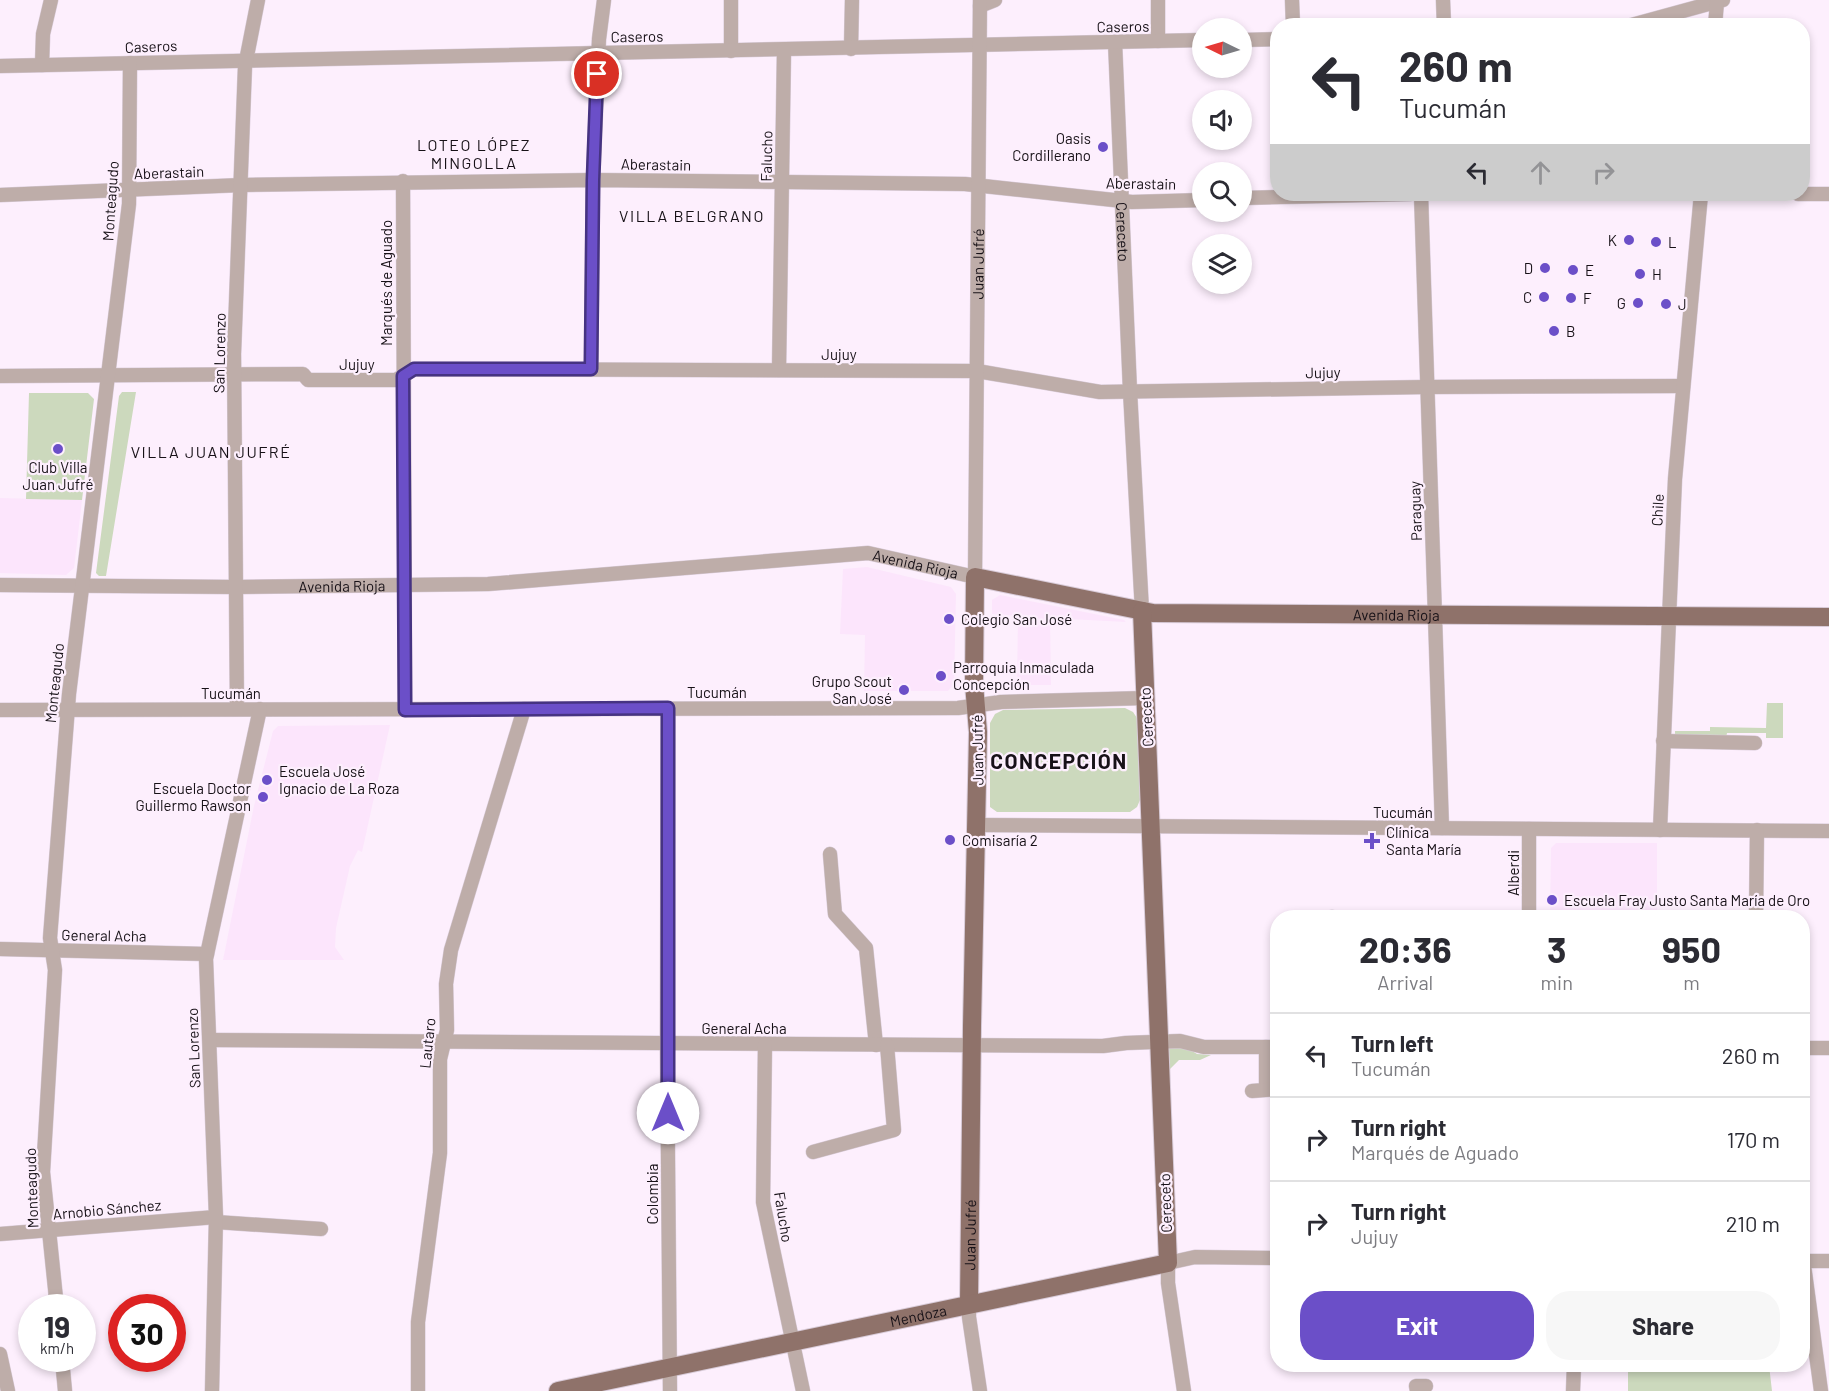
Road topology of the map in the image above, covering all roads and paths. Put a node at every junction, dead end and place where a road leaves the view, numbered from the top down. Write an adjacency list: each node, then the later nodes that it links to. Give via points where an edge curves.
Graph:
1 (51, 0): 28 (street)
2 (258, 0): 26 (street, San Lorenzo)
3 (604, 0): 25 (street)
4 (731, 0): 24 (street)
5 (852, 0): 22 (street)
6 (995, 0): 11 (street)
7 (1158, 0): 19 (street)
8 (1292, 0): 12 (street)
9 (1443, 0): 13 (street)
10 (1720, 1): 14 (street); 15 (street)
11 (980, 3): 21 (street, Juan Jufré)
12 (1293, 18)
13 (1444, 18)
14 (1657, 18)
15 (1717, 18)
16 (1270, 39): 18 (street)
17 (1192, 40): 19 (street, Caseros)
18 (1252, 40)
19 (1158, 41): 20 (street, Caseros)
20 (1115, 42): 21 (street, Caseros); 42 (street, Cereceto)
21 (980, 47): 22 (street, Caseros); 34 (street, Juan Jufré)
22 (851, 49): 23 (street, Caseros)
23 (784, 50): 24 (street, Caseros); 32 (street, Falucho)
24 (731, 51): 25 (street, Caseros)
25 (598, 53): 26 (street, Caseros); 30 (street)
26 (247, 60): 27 (street, Caseros); 33 (street, San Lorenzo)
27 (130, 63): 28 (street, Caseros); 35 (street, Monteagudo)
28 (42, 65): 29 (street, Caseros)
29 (0, 66)
30 (593, 180): 31 (street, Aberastain); 32 (street, Aberastain); 45 (street)
31 (403, 181): 33 (street, Aberastain); 51 (street, Marqués de Aguado)
32 (782, 182): 34 (street, Aberastain); 46 (street, Falucho)
33 (242, 185): 35 (street, Aberastain); 48 (street, San Lorenzo)
34 (978, 186): 42 (street, Aberastain); 47 (street, Juan Jufré)
35 (130, 190): 38 (street, Aberastain); 50 (street, Monteagudo)
36 (1810, 194): 37 (street)
37 (1829, 194)
38 (0, 195)
39 (1270, 197): 40 (street)
40 (1252, 198)
41 (1192, 200): 42 (street, Aberastain)
42 (1122, 201): 54 (street, Cereceto)
43 (1421, 201): 53 (street, Paraguay)
44 (1700, 201): 52 (street, Chile)
45 (591, 369): 46 (street, Jujuy); 51 (street, Jujuy, via 414,369)
46 (780, 370): 47 (street, Jujuy)
47 (977, 371): 54 (street, Jujuy, via 1100,392); 55 (street, Juan Jufré)
48 (234, 375): 50 (street, Jujuy); 51 (street, Jujuy, via 303,374 308,380 396,380); 59 (street, San Lorenzo)
49 (0, 376): 50 (street, Jujuy)
50 (108, 376): 57 (street, Monteagudo)
51 (403, 376): 58 (street, Marqués de Aguado)
52 (1683, 386): 53 (street, Jujuy); 62 (street, Chile)
53 (1427, 387): 54 (street, Jujuy); 61 (street, Paraguay)
54 (1130, 392): 60 (street, Cereceto)
55 (975, 577): 58 (street, Avenida Rioja, via 868,553 488,584); 60 (main road, Avenida Rioja); 65 (main road, Juan Jufré)
56 (0, 585): 57 (street, Avenida Rioja)
57 (82, 586): 59 (street, Avenida Rioja); 71 (street, Monteagudo)
58 (405, 586): 59 (street, Avenida Rioja); 72 (street, Marqués de Aguado)
59 (236, 587): 67 (street, San Lorenzo)
60 (1142, 611): 61 (main road, Avenida Rioja); 64 (main road, Cereceto)
61 (1435, 613): 62 (main road, Avenida Rioja); 77 (street, Paraguay)
62 (1668, 616): 63 (main road, Avenida Rioja); 73 (street, Chile)
63 (1829, 617)
64 (1145, 698): 65 (street, Tucumán); 76 (main road, Cereceto)
65 (976, 705): 66 (street, Tucumán); 75 (main road, Juan Jufré)
66 (668, 708): 69 (street, Tucumán); 91 (street, Colombia)
67 (237, 709): 68 (street, Tucumán); 71 (street, Tucumán)
68 (260, 709): 72 (street, Tucumán); 87 (street, San Lorenzo)
69 (524, 709): 72 (street, Tucumán); 90 (street, Lautaro, via 451,950)
70 (0, 710): 71 (street, Tucumán)
71 (68, 710): 86 (street, Monteagudo)
72 (405, 710)
73 (1663, 741): 74 (street); 79 (street, Chile)
74 (1755, 743)
75 (976, 825): 76 (street, Tucumán); 94 (main road, Juan Jufré)
76 (1151, 826): 77 (street, Tucumán); 89 (main road, Cereceto)
77 (1442, 828): 78 (street, Tucumán)
78 (1529, 829): 79 (street, Tucumán); 83 (street, Alberdi)
79 (1660, 830): 80 (street, Tucumán)
80 (1757, 830): 81 (street, Tucumán); 84 (street)
81 (1829, 831)
82 (830, 854): 93 (street, via 835,914 866,948)
83 (1529, 910)
84 (1756, 910)
85 (0, 950): 86 (street, General Acha)
86 (52, 950): 87 (street, General Acha); 103 (street, Monteagudo, via 55,970 44,1173)
87 (207, 954): 88 (street, San Lorenzo)
88 (210, 1040): 90 (street, General Acha); 101 (street, San Lorenzo)
89 (1159, 1041): 94 (street, General Acha, via 1103,1046); 95 (street, General Acha, via 1204,1047); 108 (main road, Cereceto)
90 (444, 1042): 91 (street, General Acha); 121 (street, Lautaro, via 440,1059 440,1153 418,1322)
91 (667, 1043): 92 (street, General Acha); 114 (street, Colombia)
92 (765, 1044): 93 (street, General Acha); 112 (street, Falucho, via 763,1202)
93 (882, 1045): 94 (street, General Acha); 100 (street, via 894,1130)
94 (972, 1046): 110 (main road, Juan Jufré)
95 (1270, 1047)
96 (1810, 1048): 97 (street)
97 (1829, 1048)
98 (1270, 1059): 99 (street)
99 (1265, 1090)
100 (813, 1152)
101 (216, 1220): 102 (street, Arnobio Sánchez); 103 (street, Arnobio Sánchez); 120 (street, San Lorenzo)
102 (321, 1229)
103 (49, 1230): 104 (street, Arnobio Sánchez); 109 (street, Monteagudo)
104 (0, 1234)
105 (1270, 1258): 108 (street, Mendoza, via 1195,1257)
106 (1810, 1260): 107 (street)
107 (1829, 1261)
108 (1168, 1263): 110 (main road, Mendoza); 125 (street, Cereceto)
109 (56, 1294)
110 (969, 1304): 112 (main road, Mendoza); 124 (street, Juan Jufré)
111 (1810, 1311): 127 (street)
112 (791, 1342): 114 (main road, Mendoza); 123 (street, Falucho)
113 (0, 1354): 118 (street)
114 (670, 1367): 117 (main road, Mendoza); 122 (street, Colombia)
115 (63, 1372): 119 (street)
116 (1574, 1372): 126 (street)
117 (570, 1390)
118 (8, 1391)
119 (65, 1391)
120 (212, 1391)
121 (418, 1391)
122 (670, 1391)
123 (803, 1391)
124 (980, 1391)
125 (1184, 1391)
126 (1573, 1391)
127 (1821, 1391)

